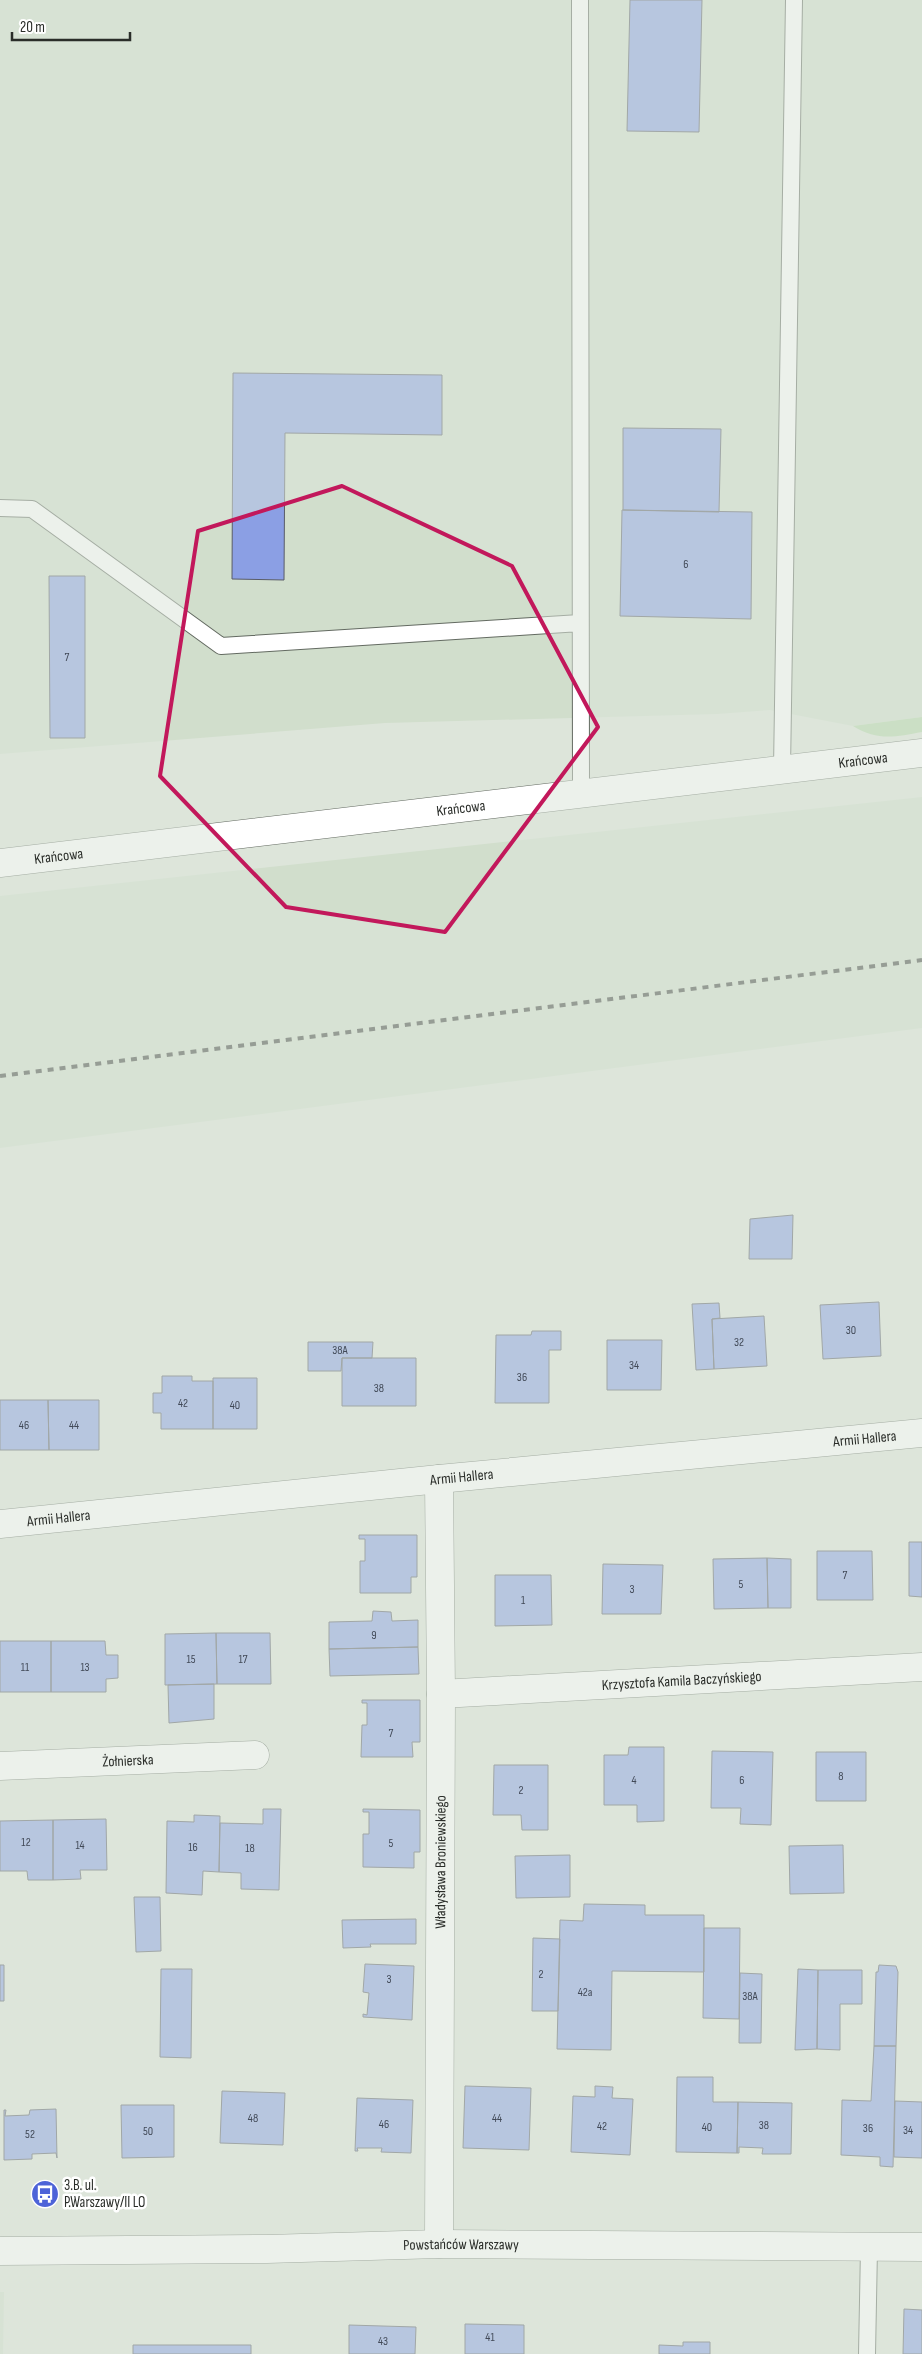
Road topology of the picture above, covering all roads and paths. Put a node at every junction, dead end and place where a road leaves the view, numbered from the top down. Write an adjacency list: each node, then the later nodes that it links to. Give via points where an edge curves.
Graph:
1 (580, 0): 4 (lane)
2 (794, 0): 6 (lane)
3 (0, 508): 4 (lane, via 32,509 221,646)
4 (580, 623): 7 (lane)
5 (922, 752): 6 (street, Krańcowa)
6 (782, 768): 7 (street, Krańcowa)
7 (581, 793): 8 (street, Krańcowa)
8 (0, 863)
9 (922, 1433): 10 (street, Armii Hallera)
10 (439, 1479): 11 (street, Armii Hallera); 13 (street, Władysława Broniewskiego)
11 (0, 1524)
12 (922, 1667): 13 (street, Krzysztofa Kamila Baczyńskiego)
13 (441, 1694): 16 (street, Władysława Broniewskiego)
14 (255, 1755): 15 (street, Żołnierska)
15 (0, 1766)
16 (439, 2244): 18 (street, Powstańców Warszawy); 19 (street, Powstańców Warszawy, via 267,2249)
17 (922, 2247): 18 (street, Powstańców Warszawy)
18 (869, 2248): 20 (lane)
19 (0, 2250)
20 (867, 2354)

